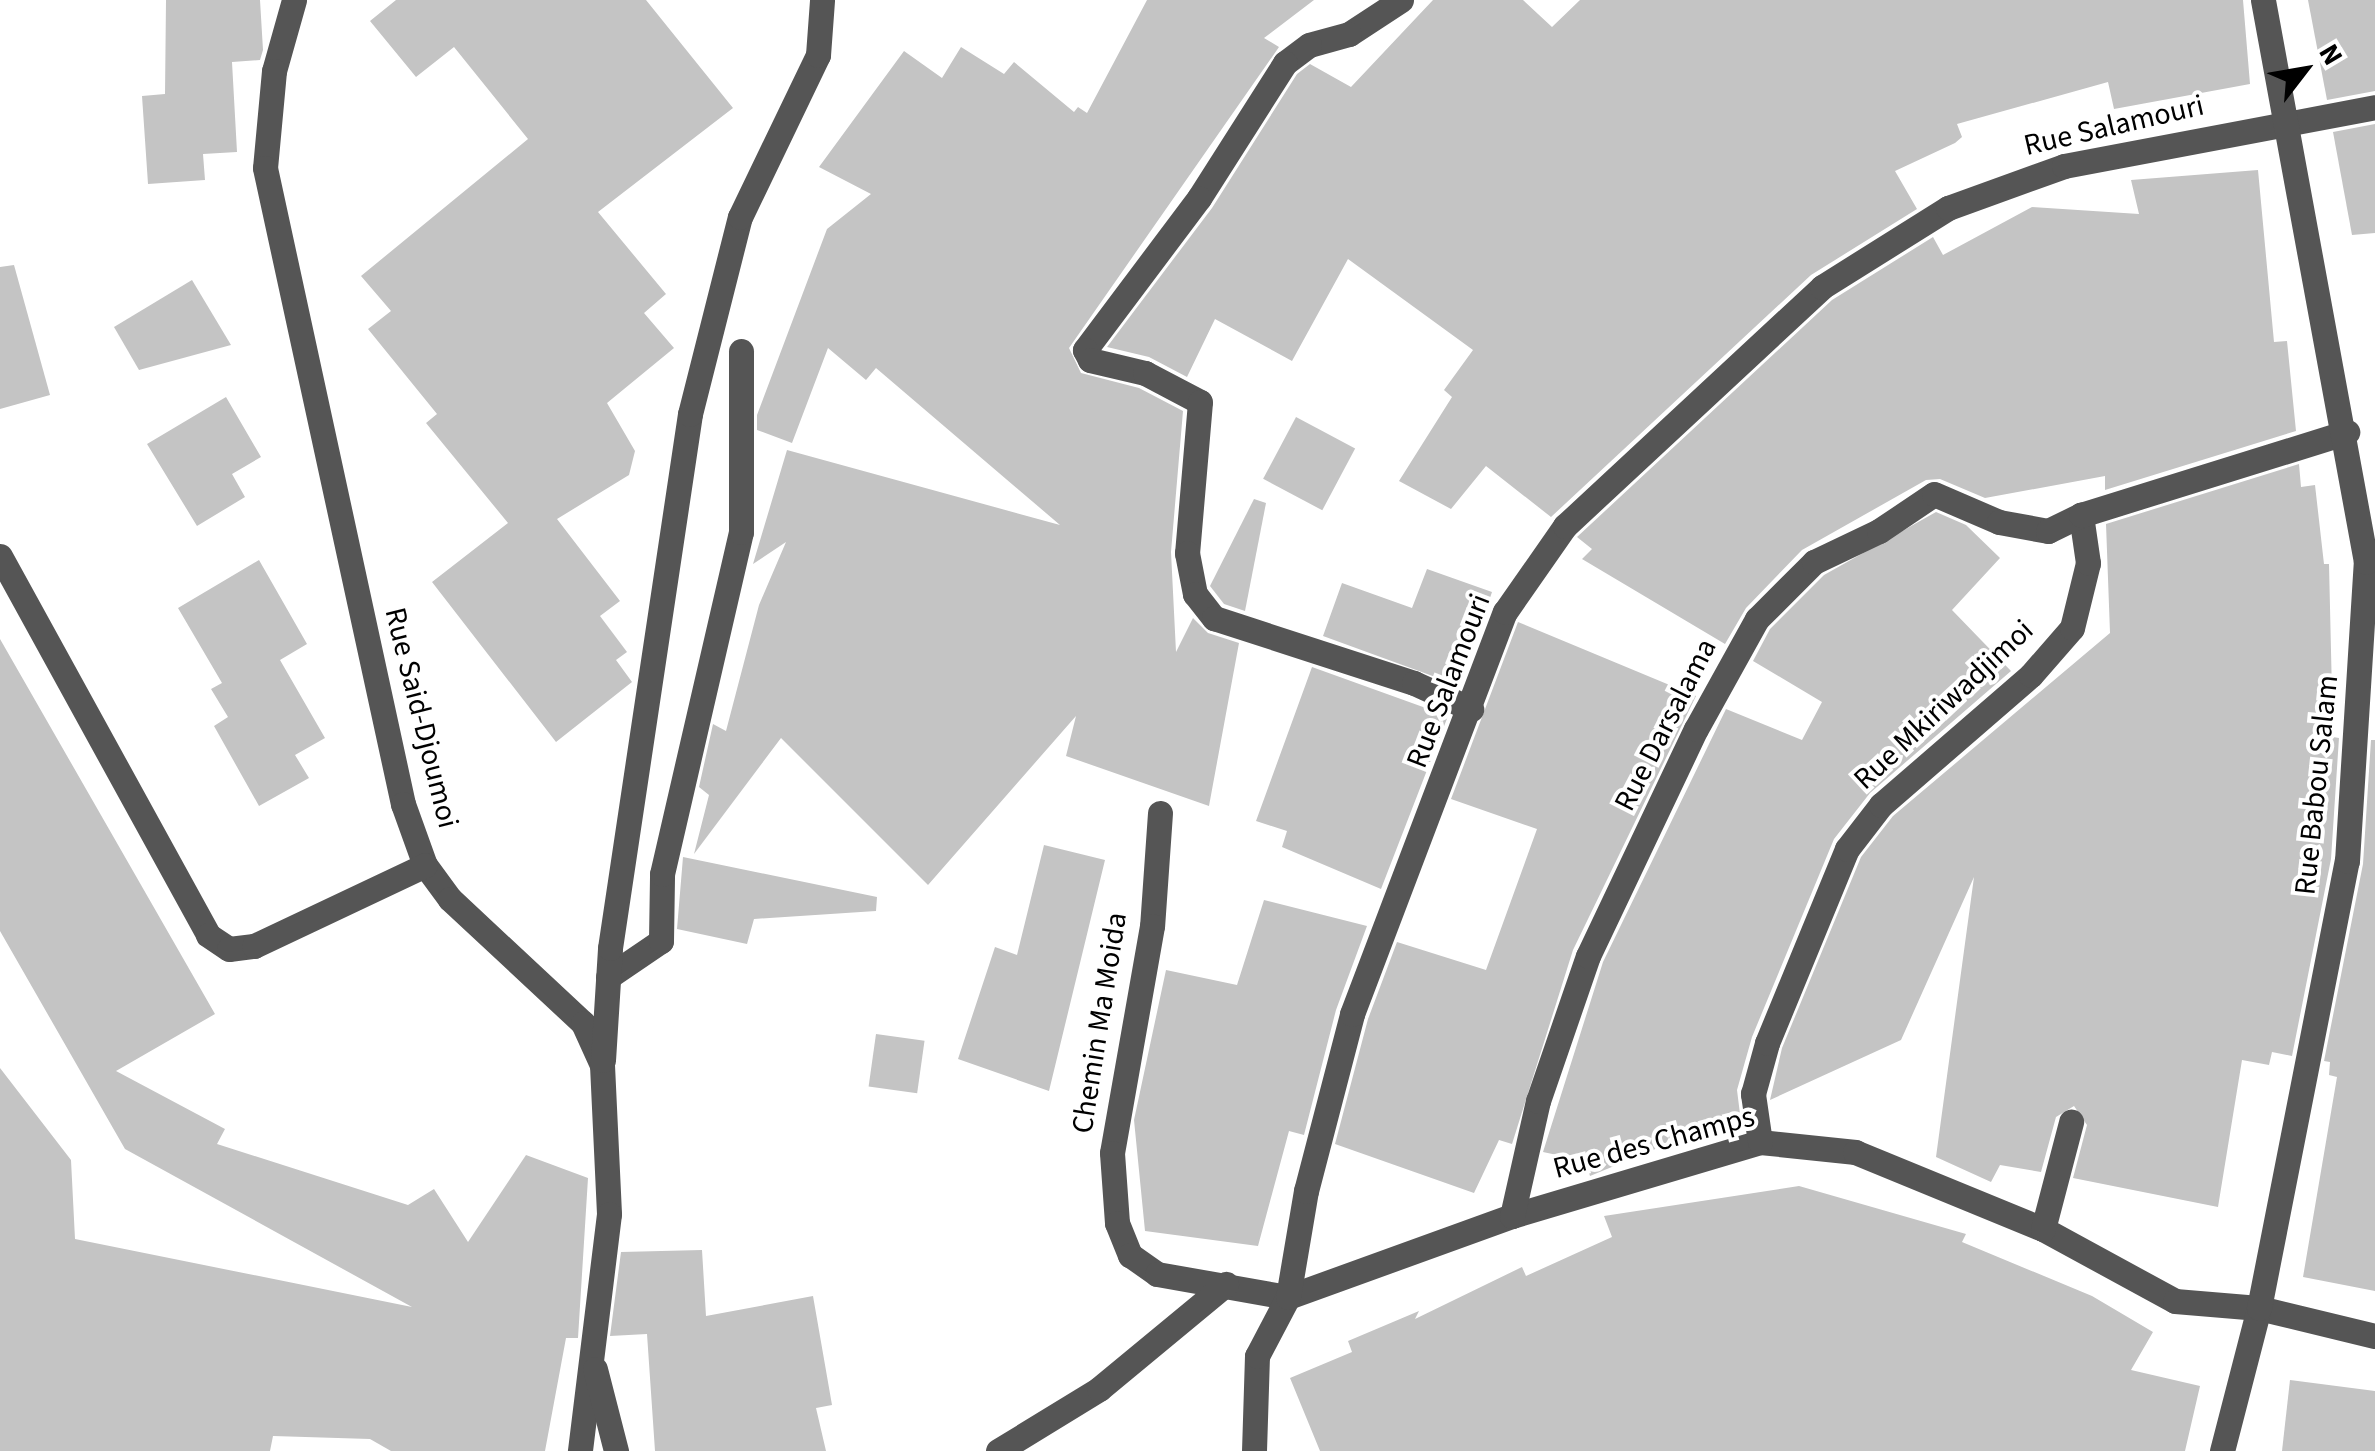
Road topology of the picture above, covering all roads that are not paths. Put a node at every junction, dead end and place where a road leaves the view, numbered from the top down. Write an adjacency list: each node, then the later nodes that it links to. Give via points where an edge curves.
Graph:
1 (294, 0): 13 (street, Rue Said-Djoumoi, via 274,71 265,168 402,804)
2 (822, 0): 14 (street, via 818,55 740,217 690,414)
3 (1401, 0): 11 (street, via 1349,34 1308,45 1285,63 1199,198 1085,350 1090,360 1200,402 1187,553 1195,594 1214,618 1414,682)
4 (2264, 0): 6 (street, Rue Babou Salam)
5 (2375, 107): 6 (street, Rue Salamouri)
6 (2285, 121): 8 (street, Rue Babou Salam); 11 (street, Rue Salamouri, via 2064,166 1948,208 1822,287 1565,526 1505,612)
7 (741, 352): 14 (street, via 741,532 662,874 661,941)
8 (2347, 432): 9 (street); 22 (street, Rue Babou Salam, via 2366,562 2347,862)
9 (2081, 515): 17 (street, Rue Mkiriwadjimoi, via 2088,563 2072,628 2031,676 1881,805 1847,849 1767,1043 1753,1094); 18 (street, Rue Darsalama, via 2048,532 1999,522 1934,494 1879,532 1814,562 1758,619 1696,729 1588,956 1538,1102)
10 (0, 556): 13 (street, via 208,935 230,948 254,946)
11 (1471, 709): 21 (street, Rue Salamouri, via 1352,1014 1306,1190)
12 (1160, 813): 20 (street, Chemin Ma Moida, via 1152,926 1112,1153 1117,1224 1130,1255 1157,1274)
13 (425, 865): 15 (street, Rue Said-Djoumoi, via 450,899 583,1023)
14 (608, 977): 15 (street)
15 (602, 1064): 24 (street, Rue Said-Djoumoi, via 609,1214)
16 (2071, 1122): 19 (street)
17 (1760, 1142): 18 (street, Rue des Champs); 19 (street, Rue des Champs, via 1855,1152)
18 (1512, 1216): 21 (street, Rue des Champs)
19 (2043, 1229): 22 (street, Rue des Champs, via 2175,1301)
20 (1226, 1284): 21 (street, Chemin Ma Moida); 27 (street, via 1099,1389)
21 (1288, 1297): 28 (street, Rue Salamouri, via 1256,1356)
22 (2259, 1308): 23 (street, Rue des Champs); 29 (street, Rue Babou Salam)
23 (2375, 1336)
24 (590, 1352): 25 (street, Rue Said-Djoumoi); 26 (street)
25 (580, 1451)
26 (616, 1451)
27 (998, 1451)
28 (1254, 1451)
29 (2222, 1451)

